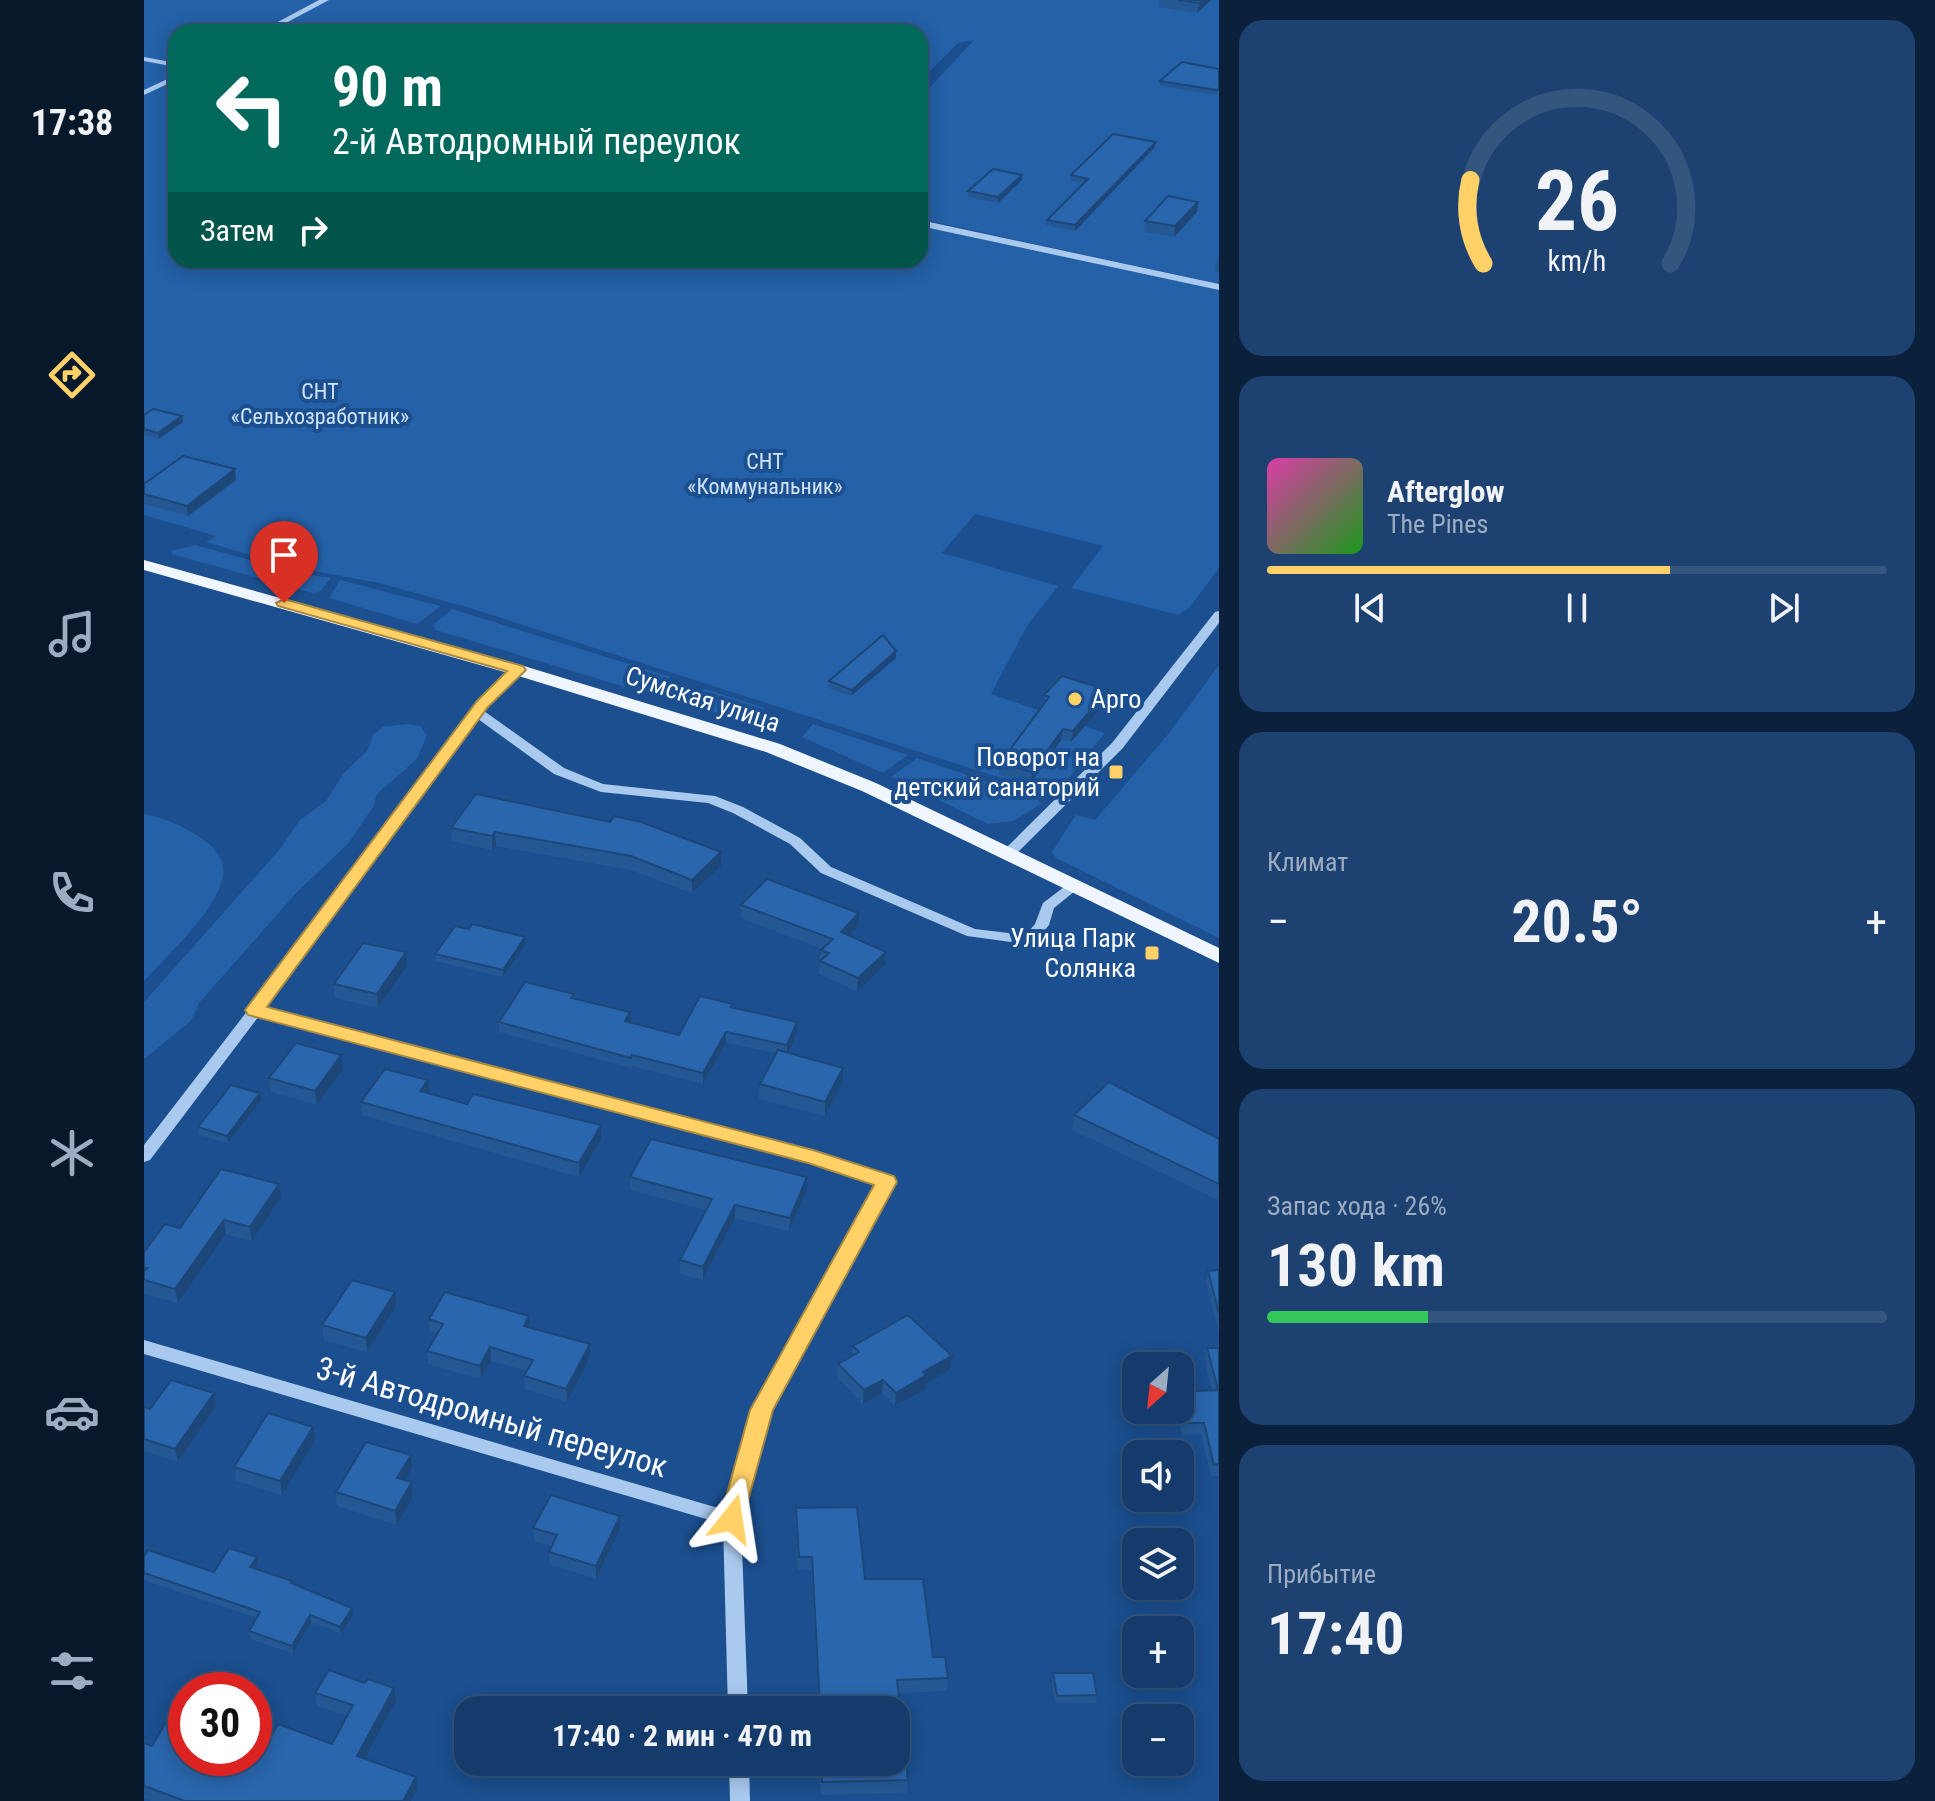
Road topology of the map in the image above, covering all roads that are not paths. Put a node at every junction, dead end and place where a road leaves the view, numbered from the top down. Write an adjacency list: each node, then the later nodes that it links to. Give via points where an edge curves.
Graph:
1 (325, 0): 2 (street)
2 (278, 24)
3 (144, 59): 4 (street)
4 (168, 64)
5 (168, 81): 6 (street)
6 (144, 93)
7 (928, 225): 8 (street)
8 (1219, 287)
9 (144, 565): 11 (main road, Сумская улица)
10 (1219, 615): 13 (street, via 1117,746)
11 (518, 670): 12 (street); 13 (main road, Сумская улица, via 773,748)
12 (477, 712): 14 (street, via 559,771 601,788 710,799 795,841 826,870 972,933 1018,939 1034,934 1048,906); 16 (street)
13 (1008, 854): 14 (main road, Сумская улица)
14 (1073, 887): 15 (main road, Сумская улица)
15 (1219, 956)
16 (255, 1010): 17 (street); 19 (street, via 813,1157 886,1182 761,1410)
17 (144, 1156)
18 (144, 1347): 19 (street, 3-й Автодромный переулок)
19 (732, 1519): 20 (street)
20 (738, 1696)
21 (739, 1776): 22 (street)
22 (740, 1801)

